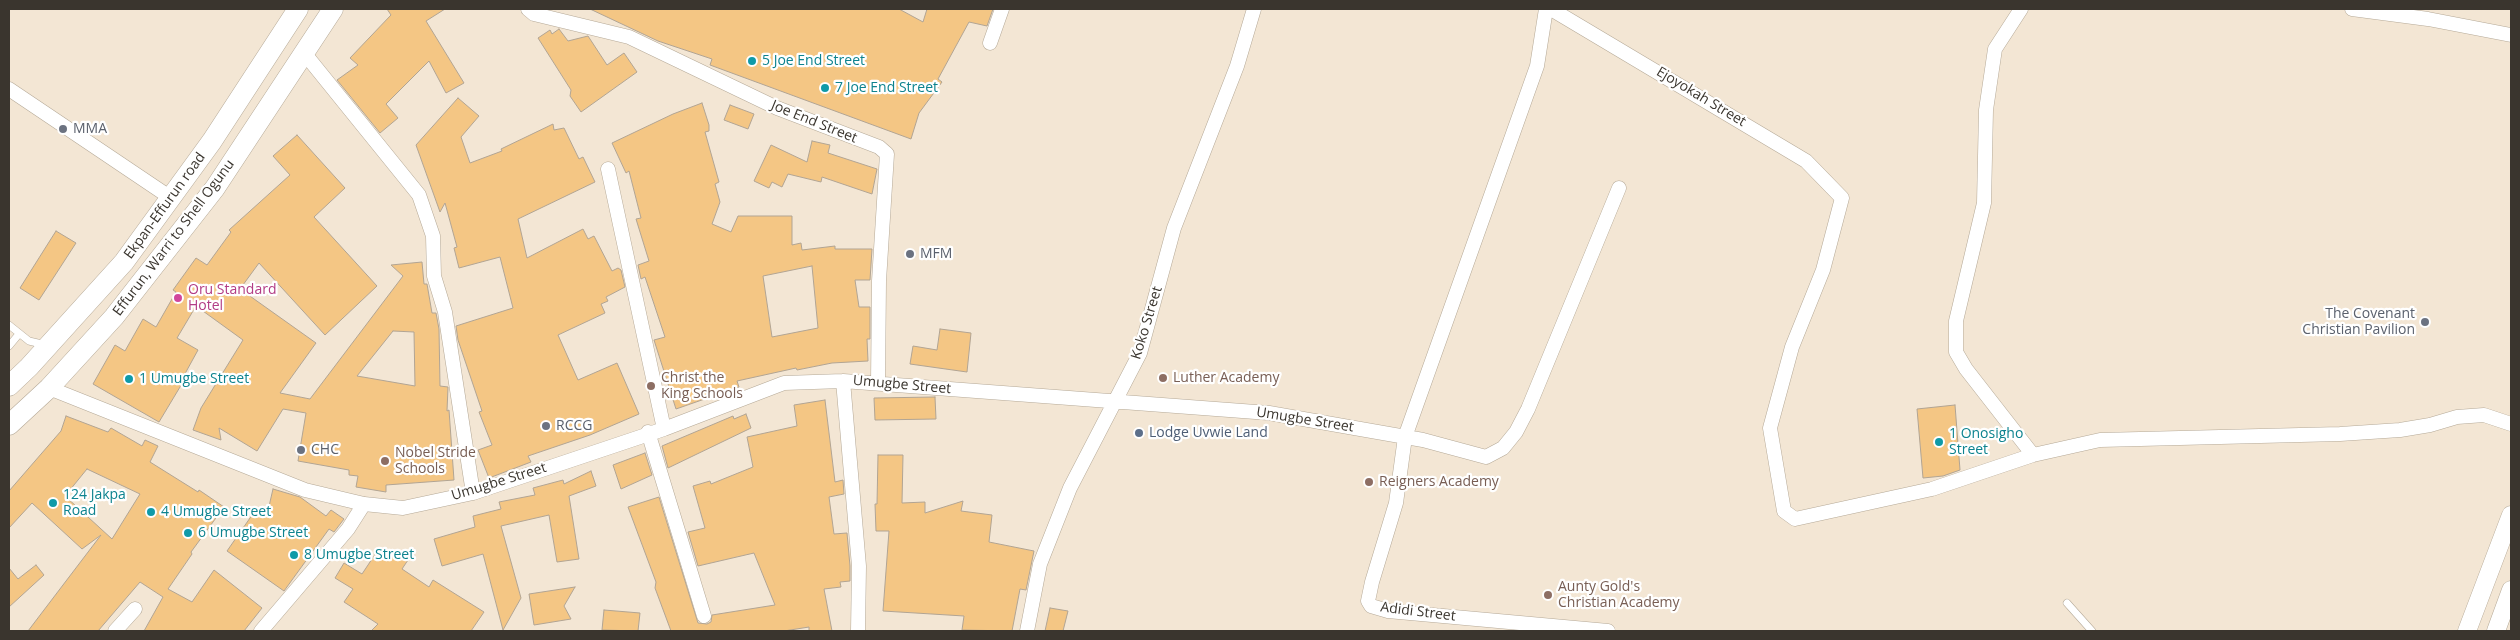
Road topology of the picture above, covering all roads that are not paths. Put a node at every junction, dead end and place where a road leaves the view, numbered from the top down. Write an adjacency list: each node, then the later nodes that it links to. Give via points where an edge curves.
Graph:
1 (298, 9): 16 (main road, Ekpan-Effurun road)
2 (333, 9): 12 (main road, Effurun, Warri to Shell Ogunu)
3 (528, 9): 22 (street, Joe End Street, via 534,14 629,36 777,108 879,147 886,154 879,281)
4 (1002, 9): 11 (street)
5 (1254, 9): 25 (street, Koko Street, via 1237,66 1174,228 1140,353)
6 (1546, 9): 30 (street, via 1537,66)
7 (1551, 9): 31 (street, Ejoyokah Street, via 1806,161 1842,198 1823,270 1792,347 1770,428 1784,510 1795,519 1932,489)
8 (2021, 9): 31 (street, via 1996,49 1986,110 1984,203 1956,321 1956,352)
9 (2352, 9): 10 (street)
10 (2511, 35)
11 (990, 43)
12 (305, 54): 24 (main road, Effurun, Warri to Shell Ogunu, via 215,188 114,317); 32 (street, via 419,195 433,236 434,276 445,312)
13 (9, 89): 16 (street)
14 (608, 169): 28 (street)
15 (1619, 188): 30 (street, Umugbe Street, via 1516,432 1502,448 1486,457)
16 (171, 198): 20 (main road, Ekpan-Effurun road, via 124,262)
17 (9, 325): 18 (lane)
18 (19, 334): 19 (lane); 20 (lane, via 29,341)
19 (9, 346)
20 (49, 346): 23 (main road, Ekpan-Effurun road)
21 (843, 381): 22 (street, Umugbe Street); 28 (street, Umugbe Street, via 784,383); 42 (street, via 859,566)
22 (878, 383): 25 (street, Umugbe Street)
23 (9, 386)
24 (49, 388): 26 (main road, Effurun, Warri to Shell Ogunu); 33 (street, Umugbe Street, via 305,490)
25 (1115, 403): 30 (street, Umugbe Street, via 1268,413); 43 (street, Koko Street, via 1070,488 1040,564)
26 (9, 424)
27 (2511, 424): 31 (street, via 2484,415 2457,417 2430,425 2350,433 2100,440)
28 (664, 428): 29 (street, Umugbe Street)
29 (648, 432): 32 (street, Umugbe Street); 38 (street)
30 (1405, 437): 39 (street, Adidi Street, via 1396,503 1372,582 1368,601 1371,606 1388,611)
31 (2033, 455)
32 (473, 492): 33 (street, Umugbe Street, via 403,508)
33 (364, 504): 41 (street, via 348,529)
34 (2511, 515): 46 (street)
35 (2511, 590): 47 (street)
36 (2067, 603): 45 (lane)
37 (135, 609): 40 (street)
38 (704, 616)
39 (1523, 628): 44 (street, Adidi Street)
40 (115, 631)
41 (261, 631)
42 (858, 631)
43 (1027, 631)
44 (1608, 631)
45 (2092, 631)
46 (2467, 631)
47 (2496, 631)

